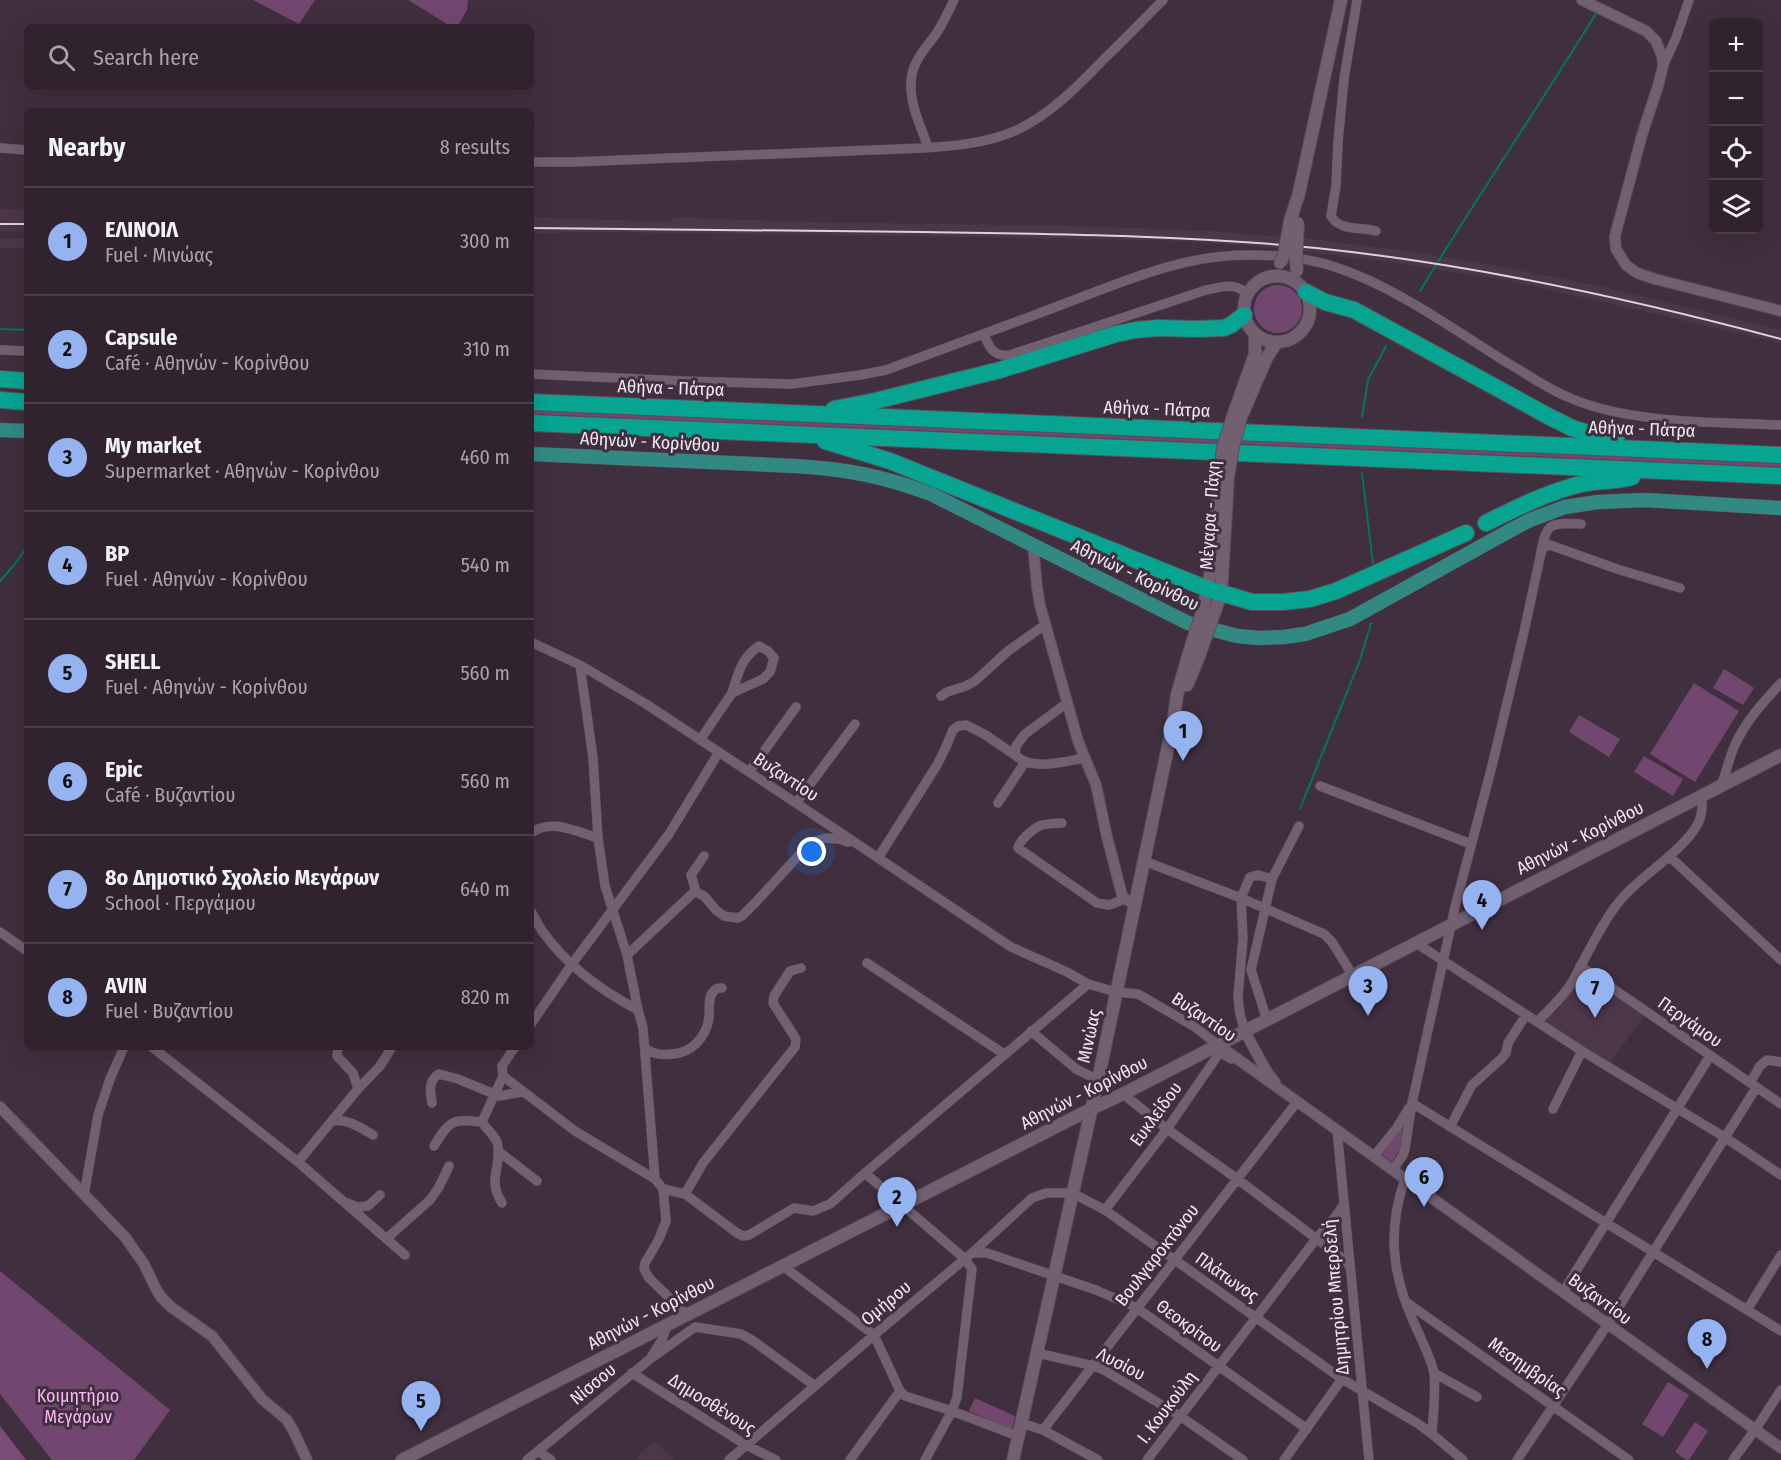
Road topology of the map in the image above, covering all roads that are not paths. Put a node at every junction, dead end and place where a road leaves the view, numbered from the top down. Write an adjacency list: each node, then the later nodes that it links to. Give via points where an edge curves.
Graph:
1 (954, 0): 8 (street, via 920,54 911,77 914,107)
2 (1163, 0): 8 (street, via 1090,74 1042,115 989,140)
3 (1341, 0): 12 (main road)
4 (1357, 0): 13 (street, via 1344,79 1331,216 1342,226)
5 (1689, 0): 7 (street)
6 (1585, 2): 7 (street, via 1652,36)
7 (1664, 66): 17 (street, via 1616,230 1618,255 1645,276)
8 (928, 147): 11 (street)
9 (0, 148): 10 (street)
10 (24, 150)
11 (534, 162)
12 (1294, 222): 14 (main road, bridge, via 1284,255); 15 (main road, bridge, via 1297,271)
13 (1376, 231)
14 (1272, 275): 15 (main road, via 1293,280); 16 (main road, via 1254,283)
15 (1304, 289): 21 (main road, via 1309,301 1308,321 1296,336); 37 (highway, via 1325,302 1354,310 1572,428)
16 (1247, 294): 18 (main road); 19 (street, via 1233,286 1206,290 1010,356 989,348)
17 (1781, 311)
18 (1244, 315): 20 (main road); 30 (highway, via 1224,328 1158,328 1116,334 1000,370)
19 (984, 334): 24 (street, via 886,370 792,384); 33 (street, via 1166,267 1227,256 1304,259 1372,281 1541,384 1587,405 1642,416)
20 (1255, 334): 21 (main road); 31 (main road, Μέγαρα - Πάχη, via 1255,354)
21 (1278, 342): 31 (main road, Μέγαρα - Πάχη)
22 (0, 350): 23 (street)
23 (24, 351)
24 (534, 374)
25 (0, 379): 26 (highway)
26 (24, 381)
27 (0, 400): 28 (highway)
28 (24, 402)
29 (534, 402): 30 (highway, Αθήνα - Πάτρα)
30 (813, 414): 37 (highway, Αθήνα - Πάτρα)
31 (1237, 418): 49 (main road, Μέγαρα - Πάχη, bridge, via 1223,477)
32 (534, 423): 36 (highway)
33 (1781, 425)
34 (0, 430): 35 (main road)
35 (24, 431)
36 (804, 434): 40 (highway); 49 (highway, via 890,461)
37 (1641, 449): 39 (highway, Αθήνα - Πάτρα)
38 (534, 454): 46 (main road, Αθηνών - Κορίνθου, via 830,468 868,474 931,494)
39 (1781, 455)
40 (1656, 471): 41 (highway); 43 (highway, via 1569,488)
41 (1781, 476)
42 (1781, 508): 46 (main road, Αθηνών - Κορίνθου, via 1639,500 1565,507 1511,530 1350,619 1284,637 1237,636 1188,623)
43 (1486, 523)
44 (1581, 524): 47 (street, via 1548,528)
45 (1466, 533): 50 (highway, via 1336,591 1283,602)
46 (1034, 545): 52 (street, via 1038,596)
47 (1541, 554): 48 (street, via 1550,545); 78 (street)
48 (1680, 588)
49 (1214, 592): 50 (highway); 51 (main road, Μέγαρα - Πάχη)
50 (1242, 600): 51 (highway)
51 (1208, 611): 60 (main road, Μέγαρα - Πάχη, bridge, via 1177,695)
52 (1046, 624): 57 (street, via 975,681); 58 (street)
53 (534, 643): 54 (street, Βυζαντίου)
54 (580, 665): 62 (street, Βυζαντίου); 77 (street, via 593,758)
55 (1781, 683): 70 (street, via 1743,729)
56 (732, 693): 56 (street, via 770,672 774,658 768,651 759,646 753,650 740,668); 62 (street)
57 (941, 696)
58 (1067, 703): 64 (street, via 1025,734 1016,746); 66 (street)
59 (796, 706): 68 (street)
60 (1173, 723): 83 (main road, Μινώας)
61 (855, 724): 72 (street)
62 (700, 740): 63 (street, Βυζαντίου)
63 (718, 752): 68 (street, Βυζαντίου); 89 (street, via 669,834)
64 (1016, 755): 67 (street); 82 (street, via 966,725 955,728 937,765)
65 (1781, 755): 70 (main road, Αθηνών - Κορίνθου)
66 (1086, 758): 67 (street, via 1041,764); 87 (street, via 1121,891)
67 (1025, 762): 73 (street)
68 (749, 772): 72 (street, Βυζαντίου)
69 (1320, 786): 78 (street)
70 (1720, 786): 71 (main road, Αθηνών - Κορίνθου)
71 (1701, 796): 81 (street, via 1703,807 1697,827); 91 (main road, Αθηνών - Κορίνθου)
72 (796, 803): 79 (street, Βυζαντίου)
73 (998, 803)
74 (1062, 823): 87 (street, via 1044,823 1034,828 1018,848 1097,903)
75 (1299, 826): 84 (street)
76 (534, 831): 77 (street, via 551,825)
77 (598, 838): 89 (street)
78 (1471, 844): 91 (street)
79 (866, 851): 82 (street, Βυζαντίου); 85 (street, via 838,839 810,843 737,918 724,916)
80 (704, 856): 85 (street, via 691,875)
81 (1670, 857): 96 (street); 100 (street, via 1616,905)
82 (878, 858): 103 (street, Βυζαντίου, via 1019,952)
83 (1144, 861): 86 (street); 87 (main road, Μινώας)
84 (1272, 879): 86 (street, via 1258,874 1250,877); 88 (street)
85 (696, 892): 95 (street)
86 (1241, 898): 88 (street); 112 (street, via 1243,938 1238,997)
87 (1130, 902): 105 (main road, Μινώας)
88 (1265, 908): 102 (street, via 1324,934); 109 (street, via 1251,970)
89 (612, 909): 95 (street); 99 (street)
90 (534, 918): 99 (street, via 540,930)
91 (1451, 925): 93 (main road, Αθηνών - Κορίνθου); 97 (street)
92 (0, 932): 94 (street)
93 (1416, 943): 97 (street); 102 (main road, Αθηνών - Κορίνθου)
94 (24, 949)
95 (627, 955): 106 (street)
96 (1781, 960)
97 (1444, 962): 107 (street); 135 (street)
98 (867, 963): 121 (street)
99 (572, 964): 106 (street, via 601,989); 108 (street)
100 (1580, 966): 110 (street, via 1562,997); 122 (street, Περγάμου)
101 (801, 968): 162 (street, via 790,971 773,1003 796,1039 795,1047 703,1162)
102 (1353, 976): 109 (main road, Αθηνών - Κορίνθου)
103 (1088, 984): 105 (street, Βυζαντίου); 111 (street)
104 (722, 988): 114 (street, via 712,992 708,1021 692,1048 662,1055)
105 (1116, 992): 113 (street, Βυζαντίου, via 1138,994); 126 (main road, Μινώας)
106 (638, 1010): 114 (street)
107 (1526, 1015): 110 (street); 143 (street, via 1506,1053 1472,1085)
108 (534, 1020)
109 (1267, 1020): 112 (main road, Αθηνών - Κορίνθου)
110 (1538, 1022): 120 (street)
111 (1031, 1031): 121 (street); 126 (street, via 1076,1069)
112 (1245, 1032): 113 (main road, Αθηνών - Κορίνθου); 129 (street, via 1267,1072)
113 (1218, 1045): 123 (street, Βυζαντίου); 131 (main road, Αθηνών - Κορίνθου)
114 (646, 1049): 157 (street)
115 (123, 1050): 164 (street, via 98,1115)
116 (156, 1050): 151 (street)
117 (338, 1050): 128 (street, via 337,1056 353,1073)
118 (390, 1050): 128 (street)
119 (514, 1050): 125 (street, via 502,1066)
120 (1582, 1051): 138 (street); 140 (street)
121 (1004, 1054): 154 (street)
122 (1710, 1056): 127 (street, Περγάμου); 138 (street)
123 (1239, 1061): 129 (street, Βυζαντίου); 144 (street, Ευκλείδου, via 1218,1055)
124 (1781, 1062): 127 (street, via 1767,1060 1760,1066)
125 (503, 1076): 130 (street); 132 (street)
126 (1098, 1080): 131 (main road, via 1109,1090); 139 (main road, Μινώας)
127 (1753, 1085): 136 (street, Περγάμου); 147 (street)
128 (358, 1089): 141 (street)
129 (1283, 1091): 133 (street, Βυζαντίου)
130 (522, 1092): 132 (street); 157 (street, via 575,1131)
131 (1123, 1094): 139 (main road, Αθηνών - Κορίνθου); 144 (street)
132 (494, 1095): 134 (street, via 439,1074 431,1083); 142 (street)
133 (1297, 1102): 145 (street, Βυζαντίου); 156 (street, Βουλγαροκτόνου)
134 (432, 1103)
135 (1412, 1103): 143 (street); 150 (street); 153 (street, via 1403,1155)
136 (1781, 1104)
137 (0, 1107): 164 (street)
138 (1678, 1108): 147 (street); 170 (street)
139 (1091, 1109): 161 (main road, Μινώας); 168 (main road, Αθηνών - Κορίνθου)
140 (1553, 1109)
141 (332, 1121): 146 (street, via 339,1119); 151 (street)
142 (483, 1122): 148 (street, via 459,1120 444,1130); 149 (street, via 495,1138)
143 (1450, 1127): 170 (street)
144 (1167, 1129): 156 (street); 169 (street, Ευκλείδου)
145 (1337, 1130): 150 (street, Βυζαντίου); 167 (street, Δημητρίου Μπερδελή)
146 (373, 1135)
147 (1725, 1138): 155 (street); 173 (street)
148 (434, 1146)
149 (498, 1151): 159 (street); 166 (street, via 494,1187)
150 (1374, 1156): 153 (street, Βυζαντίου)
151 (298, 1162): 165 (street)
152 (449, 1166): 171 (street, via 430,1200)
153 (1393, 1170): 158 (street, Βυζαντίου)
154 (865, 1173): 162 (street, via 830,1204 813,1211 794,1208 743,1236); 168 (street)
155 (1781, 1174)
156 (1236, 1178): 172 (street); 177 (street, Βουλγαροκτόνου)
157 (655, 1179): 160 (street)
158 (1405, 1179): 181 (street, Βυζαντίου); 182 (street, via 1394,1229 1397,1275)
159 (537, 1181)
160 (663, 1190): 162 (street); 185 (street, via 666,1221 644,1269)
161 (1072, 1193): 169 (street, Πλάτωνος); 176 (street, Ομήρου, via 1046,1193 1032,1198); 180 (main road, Μινώας)
162 (685, 1194)
163 (380, 1195): 165 (street, via 368,1206 357,1207)
164 (84, 1196): 215 (street, via 136,1250 161,1297 212,1336 262,1399 287,1420)
165 (342, 1201): 171 (street)
166 (502, 1203)
167 (1344, 1204): 172 (street, Ι. Κουκούλη); 179 (street, Δημητρίου Μπερδελή)
168 (902, 1205): 176 (street); 178 (main road, Αθηνών - Κορίνθου)
169 (1105, 1210): 177 (street, Πλάτωνος)
170 (1606, 1223): 173 (street); 181 (street)
171 (386, 1239): 174 (street)
172 (1316, 1239): 179 (street); 186 (street, Ι. Κουκούλη)
173 (1653, 1252): 184 (street); 187 (street)
174 (405, 1255)
175 (1781, 1255): 184 (street)
176 (969, 1256): 180 (street, Θεοκρίτου, via 987,1253); 190 (street, Ομήρου); 204 (street, via 972,1269)
177 (1175, 1260): 183 (street, Βουλγαροκτόνου); 186 (street, Πλάτωνος)
178 (783, 1266): 185 (main road, Αθηνών - Κορίνθου); 190 (street)
179 (1350, 1268): 201 (street, Δημητρίου Μπερδελή)
180 (1054, 1276): 183 (street, Θεοκρίτου); 191 (main road, Μινώας)
181 (1563, 1292): 187 (street, Βυζαντίου)
182 (1406, 1302): 196 (street); 203 (street, Μεσημβρίας)
183 (1137, 1308): 193 (street, Βουλγαροκτόνου); 194 (street, Θεοκρίτου)
184 (1747, 1310): 189 (street)
185 (687, 1315): 188 (main road, Αθηνών - Κορίνθου)
186 (1256, 1318): 194 (street, Ι. Κουκούλη); 197 (street, Πλάτωνος)
187 (1608, 1324): 203 (street); 209 (street, Βυζαντίου)
188 (667, 1325): 192 (street, Νίσσου); 216 (main road, Αθηνών - Κορίνθου)
189 (1781, 1331)
190 (874, 1335): 198 (street, Ομήρου); 200 (street)
191 (1037, 1353): 193 (street, Λυσίου); 206 (main road, Μινώας)
192 (651, 1359): 195 (street, Νίσσου); 198 (street, via 692,1328 699,1327 747,1337)
193 (1094, 1366): 205 (street, Λυσίου); 208 (street, Βουλγαροκτόνου)
194 (1219, 1367): 205 (street, Ι. Κουκούλη); 207 (street, Θεοκρίτου)
195 (632, 1373): 212 (street, Δημοσθένους); 214 (street, Νίσσου)
196 (1434, 1373): 202 (street); 210 (street)
197 (1342, 1379): 201 (street, Πλάτωνος); 207 (street)
198 (815, 1386): 212 (street, Ομήρου)
199 (1781, 1390): 209 (street)
200 (900, 1391): 204 (street, via 909,1398); 221 (street)
201 (1362, 1391): 210 (street, Πλάτωνος); 228 (street, Δημητρίου Μπερδελή)
202 (1477, 1397)
203 (1553, 1406): 230 (street); 231 (street, Μεσημβρίας)
204 (952, 1411): 211 (street); 222 (street)
205 (1180, 1416): 225 (street, Ι. Κουκούλη); 226 (street, Λυσίου)
206 (1021, 1423): 208 (street); 211 (main road, Μινώας)
207 (1307, 1429): 227 (street)
208 (1043, 1430): 224 (street)
209 (1755, 1430): 213 (street, Βυζαντίου); 232 (street)
210 (1432, 1434): 229 (street, Πλάτωνος)
211 (1018, 1436): 223 (main road, Μινώας)
212 (746, 1445): 219 (street, Ομήρου); 220 (street, Δημοσθένους)
213 (1781, 1448)
214 (538, 1451): 217 (street, Νίσσου); 218 (street)
215 (307, 1460)
216 (402, 1460)
217 (527, 1460)
218 (551, 1460)
219 (729, 1460)
220 (776, 1460)
221 (850, 1460)
222 (925, 1460)
223 (1012, 1460)
224 (1098, 1460)
225 (1147, 1460)
226 (1243, 1460)
227 (1284, 1460)
228 (1369, 1460)
229 (1463, 1460)
230 (1517, 1460)
231 (1629, 1460)
232 (1733, 1460)

